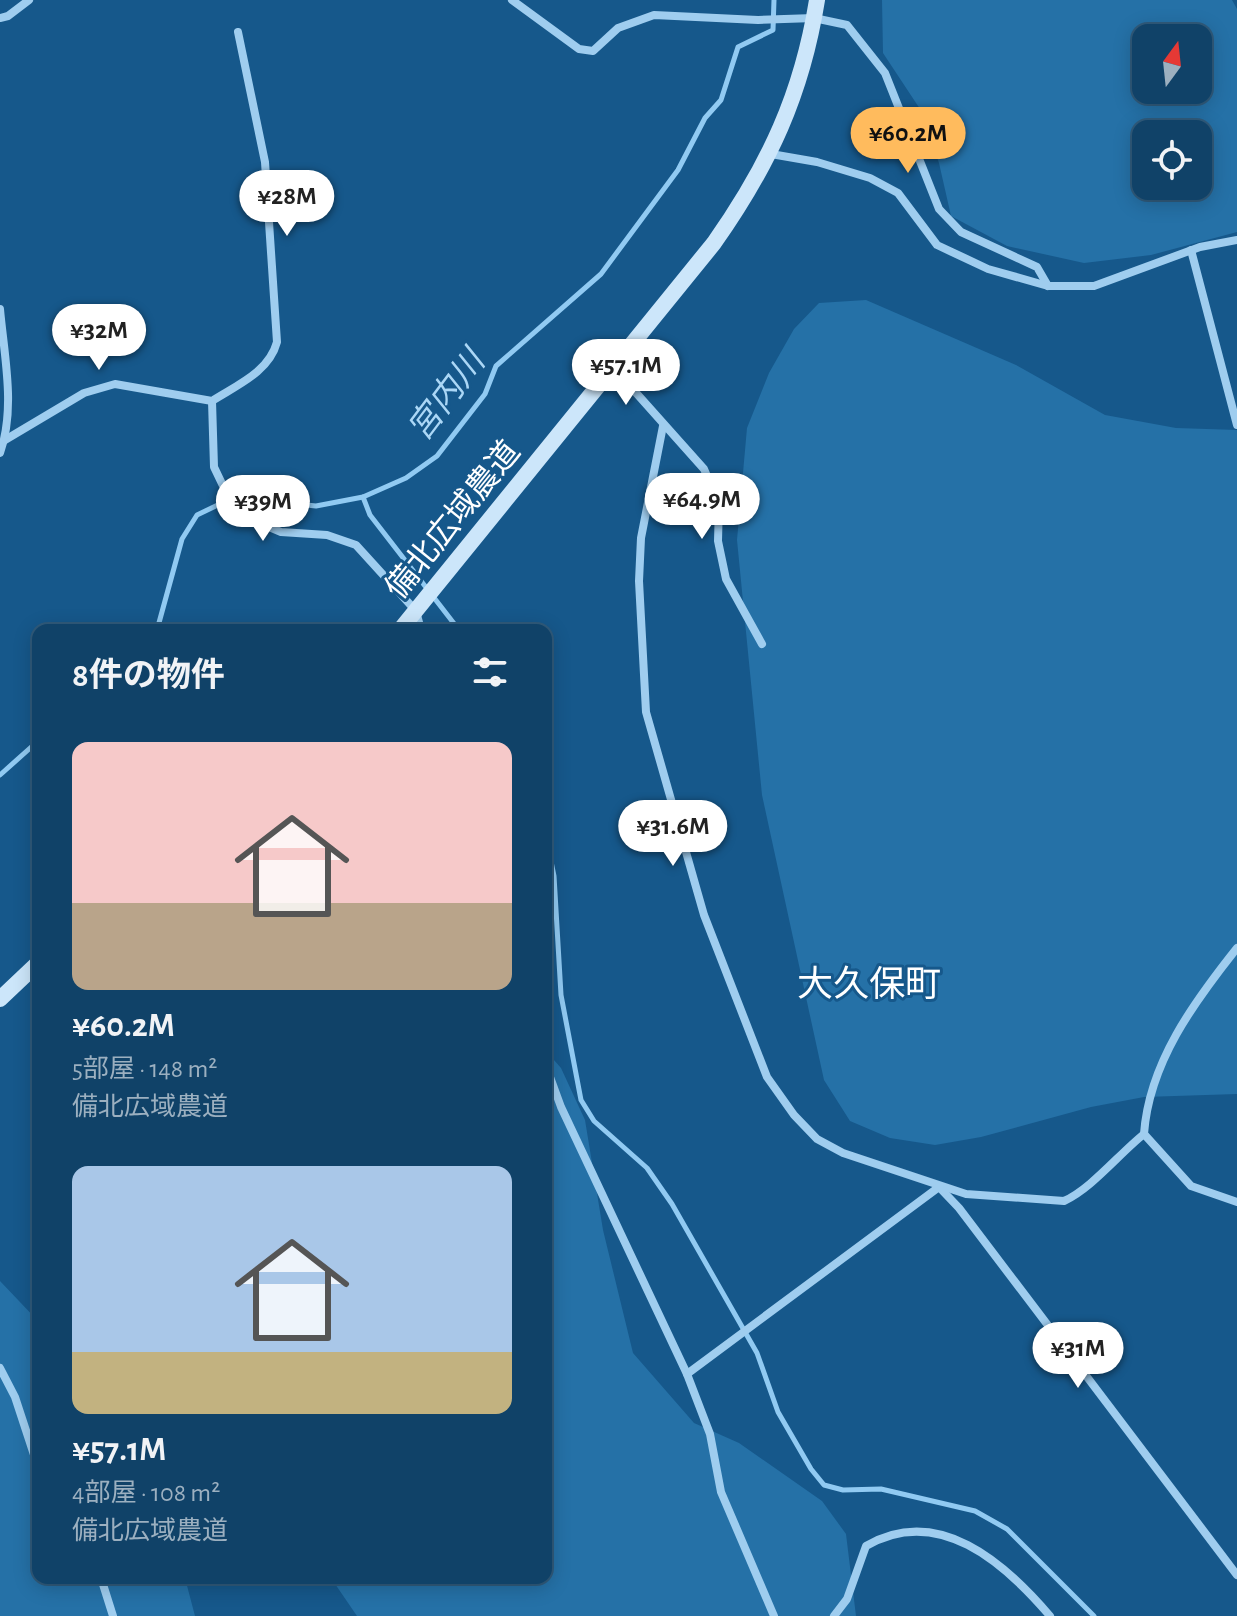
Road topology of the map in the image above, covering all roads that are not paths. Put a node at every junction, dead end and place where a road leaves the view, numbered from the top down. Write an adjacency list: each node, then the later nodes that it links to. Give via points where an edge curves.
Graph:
1 (29, 0): 4 (street)
2 (512, 0): 5 (street, via 579,49 593,51 618,28 654,15)
3 (817, 0): 5 (street, 備北広域農道)
4 (3, 15)
5 (814, 18): 7 (street, 備北広域農道, via 803,68); 10 (street, via 847,25 885,73 939,209 961,232 1037,267)
6 (238, 32): 13 (street, via 265,162 277,342 273,357 260,370)
7 (771, 154): 10 (street, via 870,178 898,193 937,245 988,269); 12 (street, 備北広域農道, via 714,243)
8 (1237, 240): 9 (street)
9 (1191, 250): 10 (street, via 1094,286); 14 (street)
10 (1048, 286)
11 (0, 309): 16 (street, via 8,404)
12 (613, 367): 15 (street); 18 (street, 備北広域農道)
13 (212, 401): 16 (street, via 115,384 84,393); 18 (street, via 214,467 236,513 281,532 327,535 356,545)
14 (1237, 425)
15 (663, 426): 21 (street, via 704,469 719,504 718,541 726,579); 27 (street, via 641,538 646,712 704,915 767,1077 794,1115 817,1139 843,1153)
16 (5, 440): 17 (street)
17 (0, 453)
18 (416, 611): 19 (street, 備北広域農道); 20 (street)
19 (405, 624)
20 (419, 624)
21 (762, 644)
22 (1237, 948): 26 (street, via 1196,998 1159,1069)
23 (32, 969): 24 (street)
24 (0, 999)
25 (552, 1082): 30 (street)
26 (1144, 1134): 27 (street, via 1064,1201); 28 (street, via 1191,1186)
27 (939, 1187): 30 (street); 32 (street)
28 (1237, 1202)
29 (0, 1368): 31 (street)
30 (687, 1374): 35 (street, via 710,1434 721,1492)
31 (32, 1449)
32 (1237, 1575)
33 (103, 1584): 34 (street)
34 (113, 1616)
35 (774, 1616)
36 (834, 1616): 37 (street, via 847,1599 866,1546 888,1533 910,1530 946,1535 977,1549)
37 (1050, 1616)

